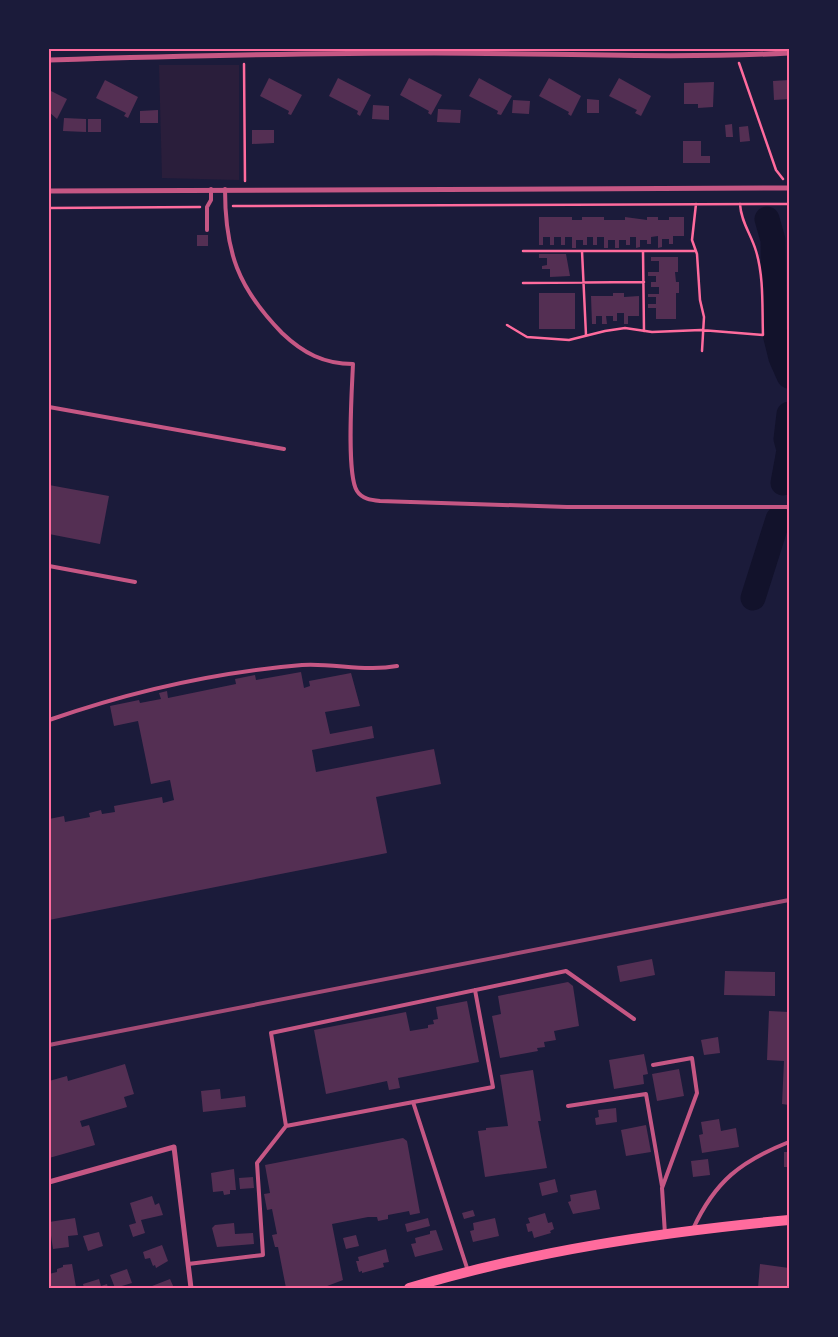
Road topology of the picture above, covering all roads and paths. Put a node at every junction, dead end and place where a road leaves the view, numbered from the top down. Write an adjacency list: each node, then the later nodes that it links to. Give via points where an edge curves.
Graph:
1 (583, 49): 6 (street)
2 (435, 51): 5 (street); 6 (street)
3 (749, 52): 4 (street); 7 (street)
4 (789, 53)
5 (244, 55): 8 (street); 12 (path)
6 (583, 55): 7 (street)
7 (736, 55): 9 (path, via 776,170)
8 (49, 60)
9 (789, 187): 12 (street)
10 (211, 189): 11 (street); 13 (street); 17 (lane, via 211,200)
11 (225, 189): 12 (street); 18 (lane)
12 (246, 189)
13 (49, 191)
14 (696, 204): 15 (path); 18 (path); 24 (path, via 692,240)
15 (740, 204): 16 (path); 29 (path, via 741,217 756,251 762,288 763,335)
16 (789, 204)
17 (207, 206): 19 (path); 20 (lane)
18 (225, 206): 35 (lane, via 236,265 258,307 300,349 333,363 353,364 351,470 357,491 363,498 568,507)
19 (49, 208)
20 (207, 230)
21 (523, 251): 22 (path)
22 (582, 251): 23 (path); 25 (path, via 582,278)
23 (643, 251): 24 (path); 26 (path)
24 (696, 251): 29 (path)
25 (585, 282): 26 (path); 27 (path); 31 (path)
26 (644, 282): 30 (path)
27 (523, 283)
28 (507, 325): 31 (path, via 527,337 569,340)
29 (704, 330): 30 (path); 32 (path)
30 (644, 331): 31 (path, via 625,328)
31 (586, 336)
32 (702, 351)
33 (49, 407): 34 (lane)
34 (284, 449)
35 (789, 507)
36 (49, 566): 37 (lane)
37 (135, 582)
38 (397, 666): 39 (lane, via 302,665 243,673 137,693)
39 (49, 720)
40 (475, 990): 41 (lane, via 566,971); 43 (lane, via 493,1087); 45 (lane, via 271,1033)
41 (634, 1019)
42 (653, 1065): 48 (lane, via 692,1058 697,1093)
43 (413, 1102): 45 (lane); 53 (lane)
44 (568, 1106): 48 (lane, via 646,1094)
45 (286, 1126): 52 (lane, via 257,1163 263,1255)
46 (789, 1142): 50 (lane, via 762,1153 734,1172 705,1203)
47 (49, 1182): 52 (street, via 174,1147)
48 (662, 1188): 51 (lane)
49 (789, 1220): 50 (main road)
50 (694, 1229): 51 (main road)
51 (665, 1234): 53 (main road)
52 (188, 1264): 55 (street)
53 (468, 1272): 54 (main road)
54 (440, 1284): 56 (main road)
55 (191, 1288)
56 (409, 1288)

